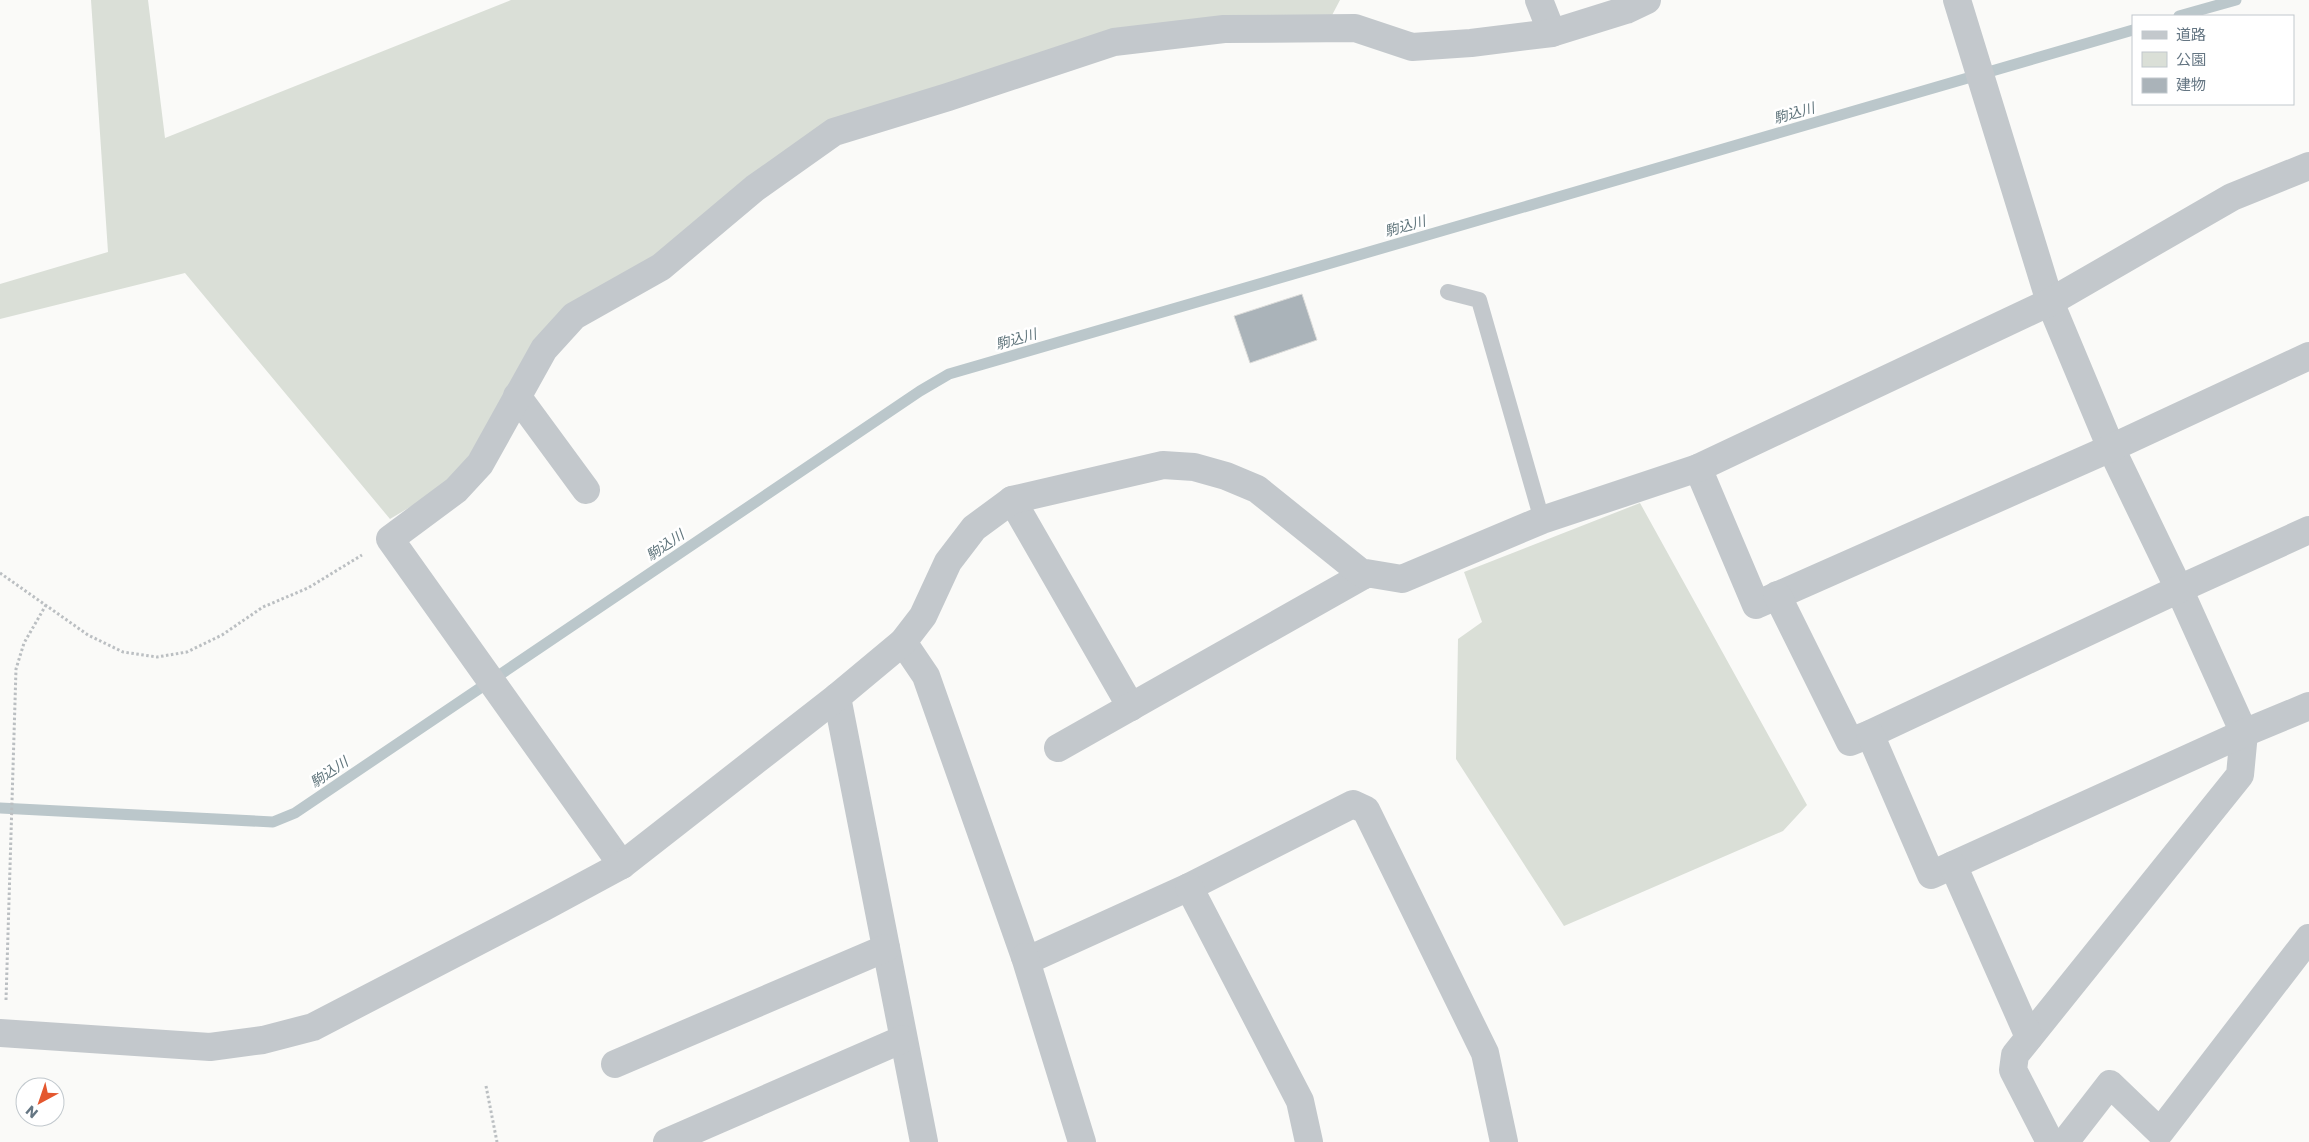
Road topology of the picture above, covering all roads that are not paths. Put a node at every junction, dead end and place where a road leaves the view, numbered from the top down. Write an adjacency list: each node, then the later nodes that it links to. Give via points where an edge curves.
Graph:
1 (1539, 0): 4 (street)
2 (1647, 0): 4 (street, via 1626,10)
3 (1957, 0): 7 (street)
4 (1552, 33): 9 (street, via 1412,47 1355,28 1224,29 1114,42 834,132 755,188 661,267 574,316 544,349)
5 (2309, 166): 7 (street, via 2232,197)
6 (1448, 292): 14 (lane, via 1479,300)
7 (2050, 302): 10 (street); 11 (street)
8 (2309, 356): 10 (street)
9 (517, 396): 12 (street); 26 (street, via 480,464 456,490 390,539)
10 (2111, 448): 17 (street); 18 (street)
11 (1698, 468): 14 (street); 18 (street, via 1756,605)
12 (586, 490)
13 (1012, 500): 16 (street, via 1163,465 1194,467 1257,489); 19 (street, via 974,528 948,562 923,616); 22 (street)
14 (1542, 520): 16 (street, via 1402,579)
15 (2309, 530): 17 (street)
16 (1364, 575): 22 (street)
17 (2179, 589): 23 (street); 24 (street)
18 (1777, 595): 24 (street, via 1850,742)
19 (903, 642): 20 (street); 31 (street, via 926,676)
20 (837, 697): 26 (street); 30 (street)
21 (2309, 706): 23 (street)
22 (1131, 707): 25 (street)
23 (2244, 733): 27 (street); 33 (street, via 2240,775)
24 (1870, 734): 27 (street, via 1931,875)
25 (1058, 748)
26 (622, 865): 32 (street, via 313,1027 263,1040 210,1047)
27 (1953, 865): 33 (street)
28 (1190, 887): 31 (street, via 1037,956); 39 (street, via 1300,1101); 40 (street, via 1353,804 1366,810 1485,1053)
29 (2309, 938): 42 (street, via 2160,1132 2110,1084)
30 (886, 948): 34 (street); 35 (street)
31 (1025, 957): 38 (street)
32 (3, 1033)
33 (2029, 1037): 41 (street, via 2015,1055 2013,1070)
34 (903, 1039): 36 (street); 37 (street)
35 (615, 1064)
36 (667, 1142)
37 (924, 1142)
38 (1082, 1142)
39 (1309, 1142)
40 (1504, 1142)
41 (2050, 1142)
42 (2065, 1142)

